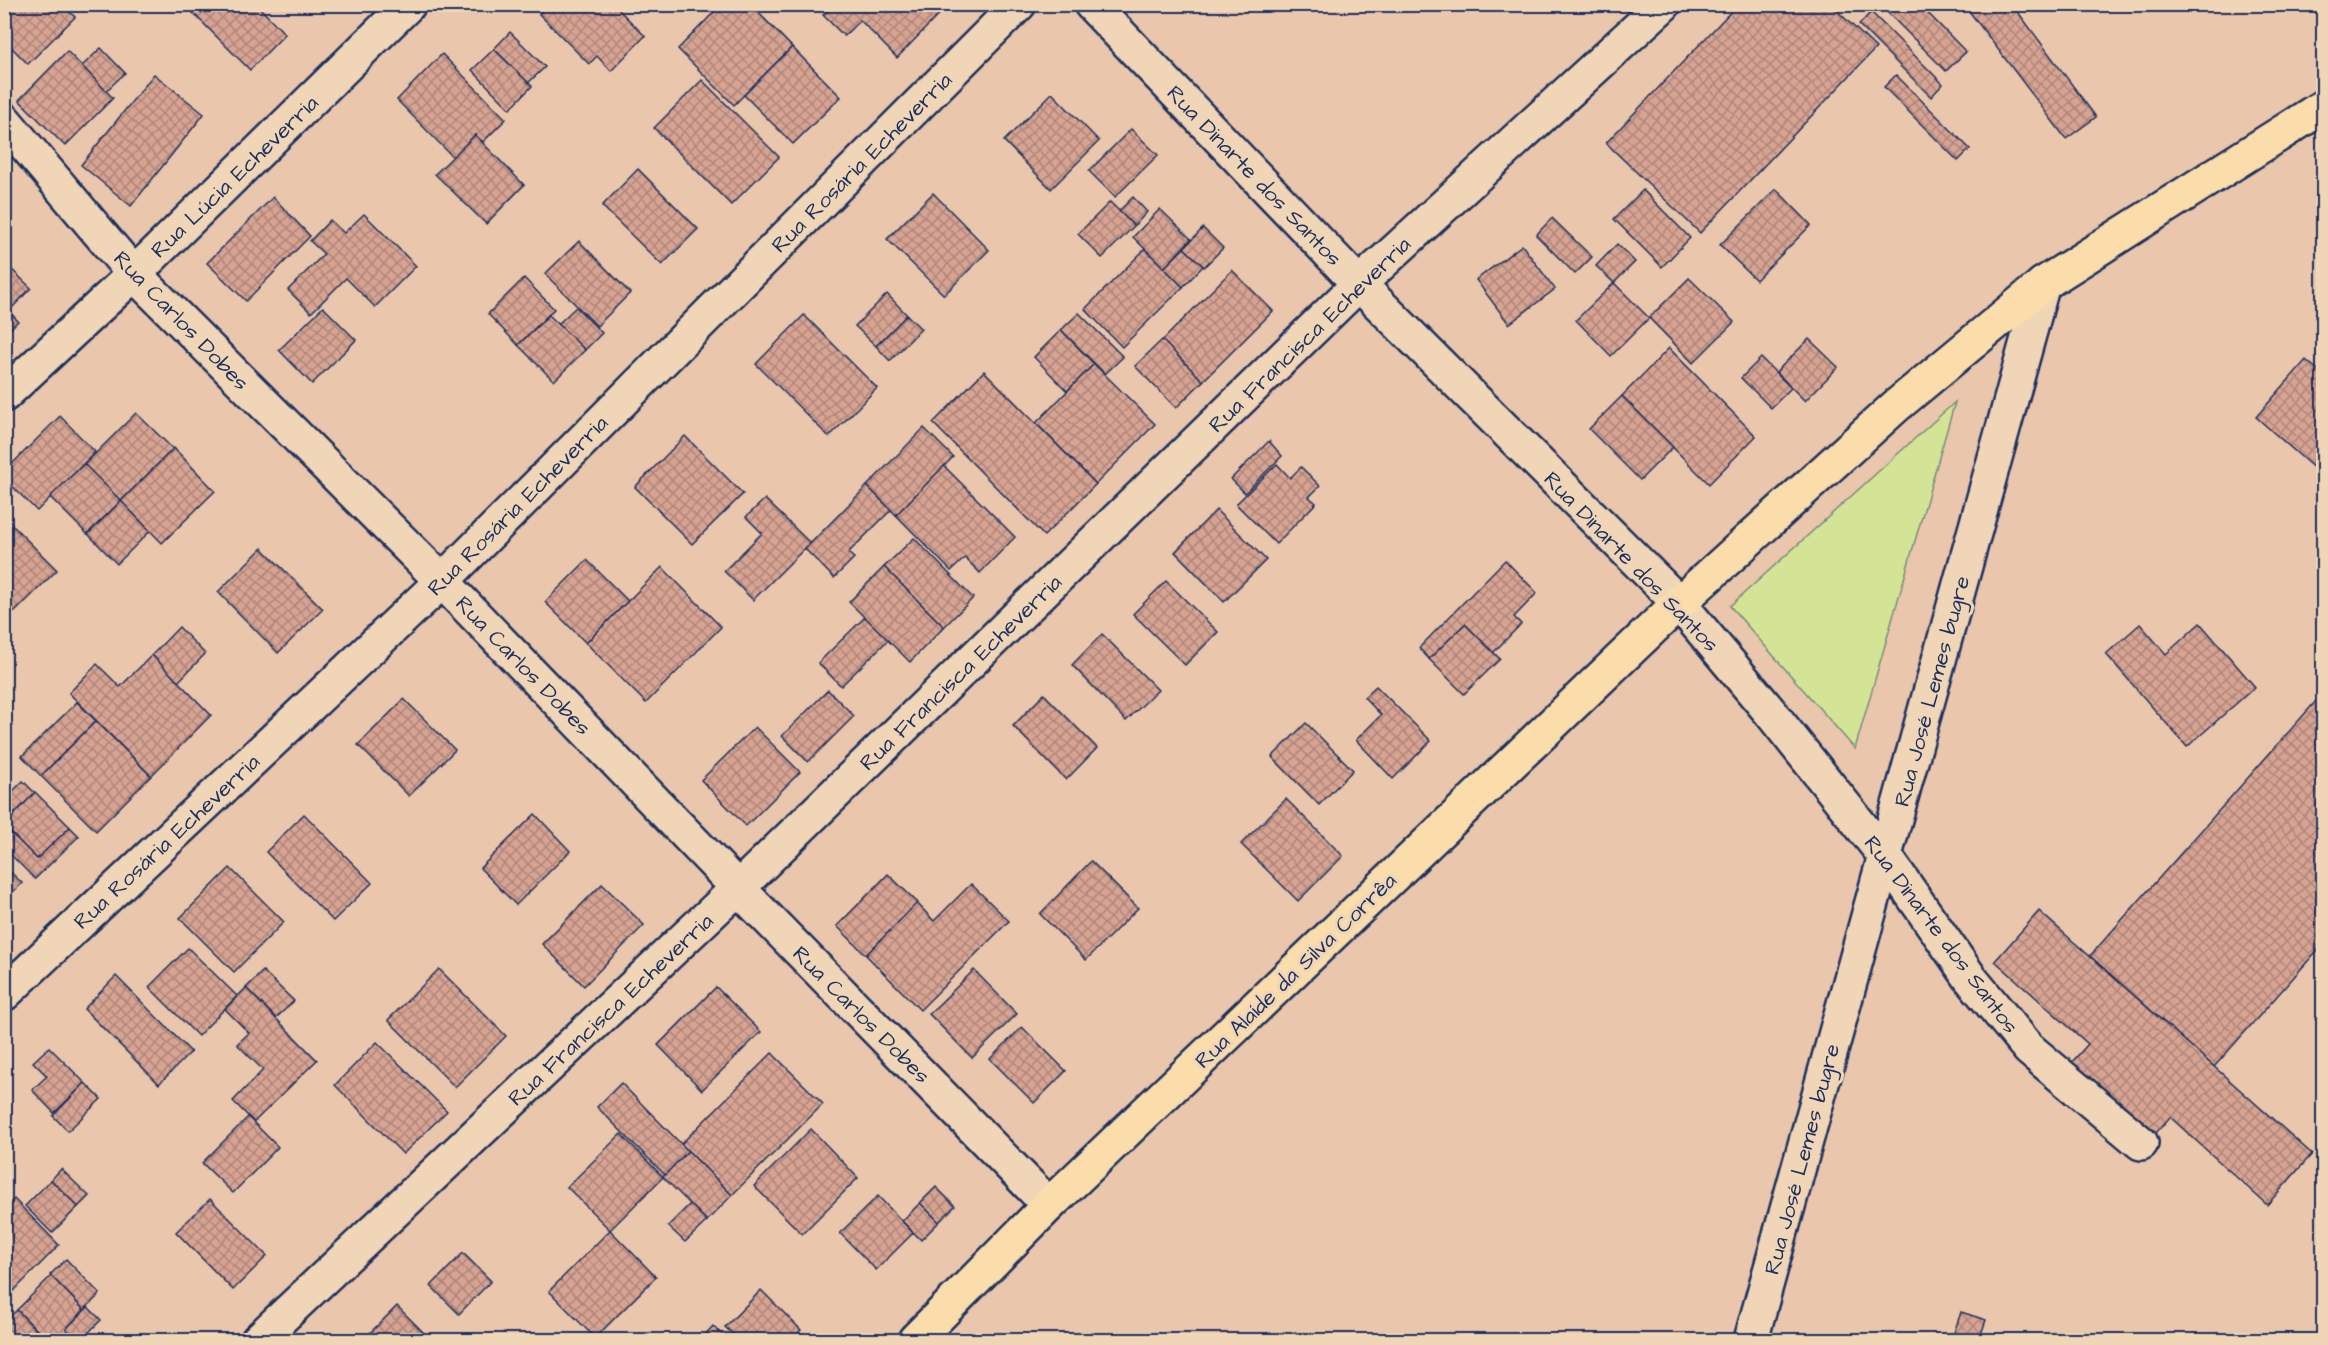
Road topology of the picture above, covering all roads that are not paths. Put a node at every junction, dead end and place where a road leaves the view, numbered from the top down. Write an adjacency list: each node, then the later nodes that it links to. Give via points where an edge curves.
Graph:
1 (409, 4): 7 (street, Rua Lúcia Echeverria)
2 (1019, 4): 11 (street, Rua Rosária Echeverria)
3 (1091, 4): 8 (street, Rua Dinarte dos Santos)
4 (1664, 4): 8 (street, Rua Francisca Echeverria)
5 (2324, 106): 9 (main road, Rua Alaíde da Silva Corrêa)
6 (4, 120): 7 (street, Rua Carlos Dobes)
7 (134, 274): 10 (street, Rua Lúcia Echeverria); 11 (street, Rua Carlos Dobes)
8 (1359, 284): 12 (street, Rua Dinarte dos Santos); 14 (street, Rua Francisca Echeverria)
9 (2043, 284): 12 (main road, Rua Alaíde da Silva Corrêa, via 1896,406); 13 (street, Rua José Lemes bugre)
10 (4, 395)
11 (442, 581): 14 (street, Rua Carlos Dobes); 15 (street, Rua Rosária Echeverria)
12 (1679, 603): 13 (street, Rua Dinarte dos Santos); 17 (main road, Rua Alaíde da Silva Corrêa)
13 (1885, 856): 16 (street, Rua Dinarte dos Santos, via 1971,979 2029,1049); 20 (street, Rua José Lemes bugre)
14 (738, 888): 17 (street, Rua Carlos Dobes); 18 (street, Rua Francisca Echeverria)
15 (4, 994)
16 (2141, 1143)
17 (1049, 1205): 19 (main road, Rua Alaíde da Silva Corrêa)
18 (258, 1341)
19 (915, 1341)
20 (1751, 1341)

